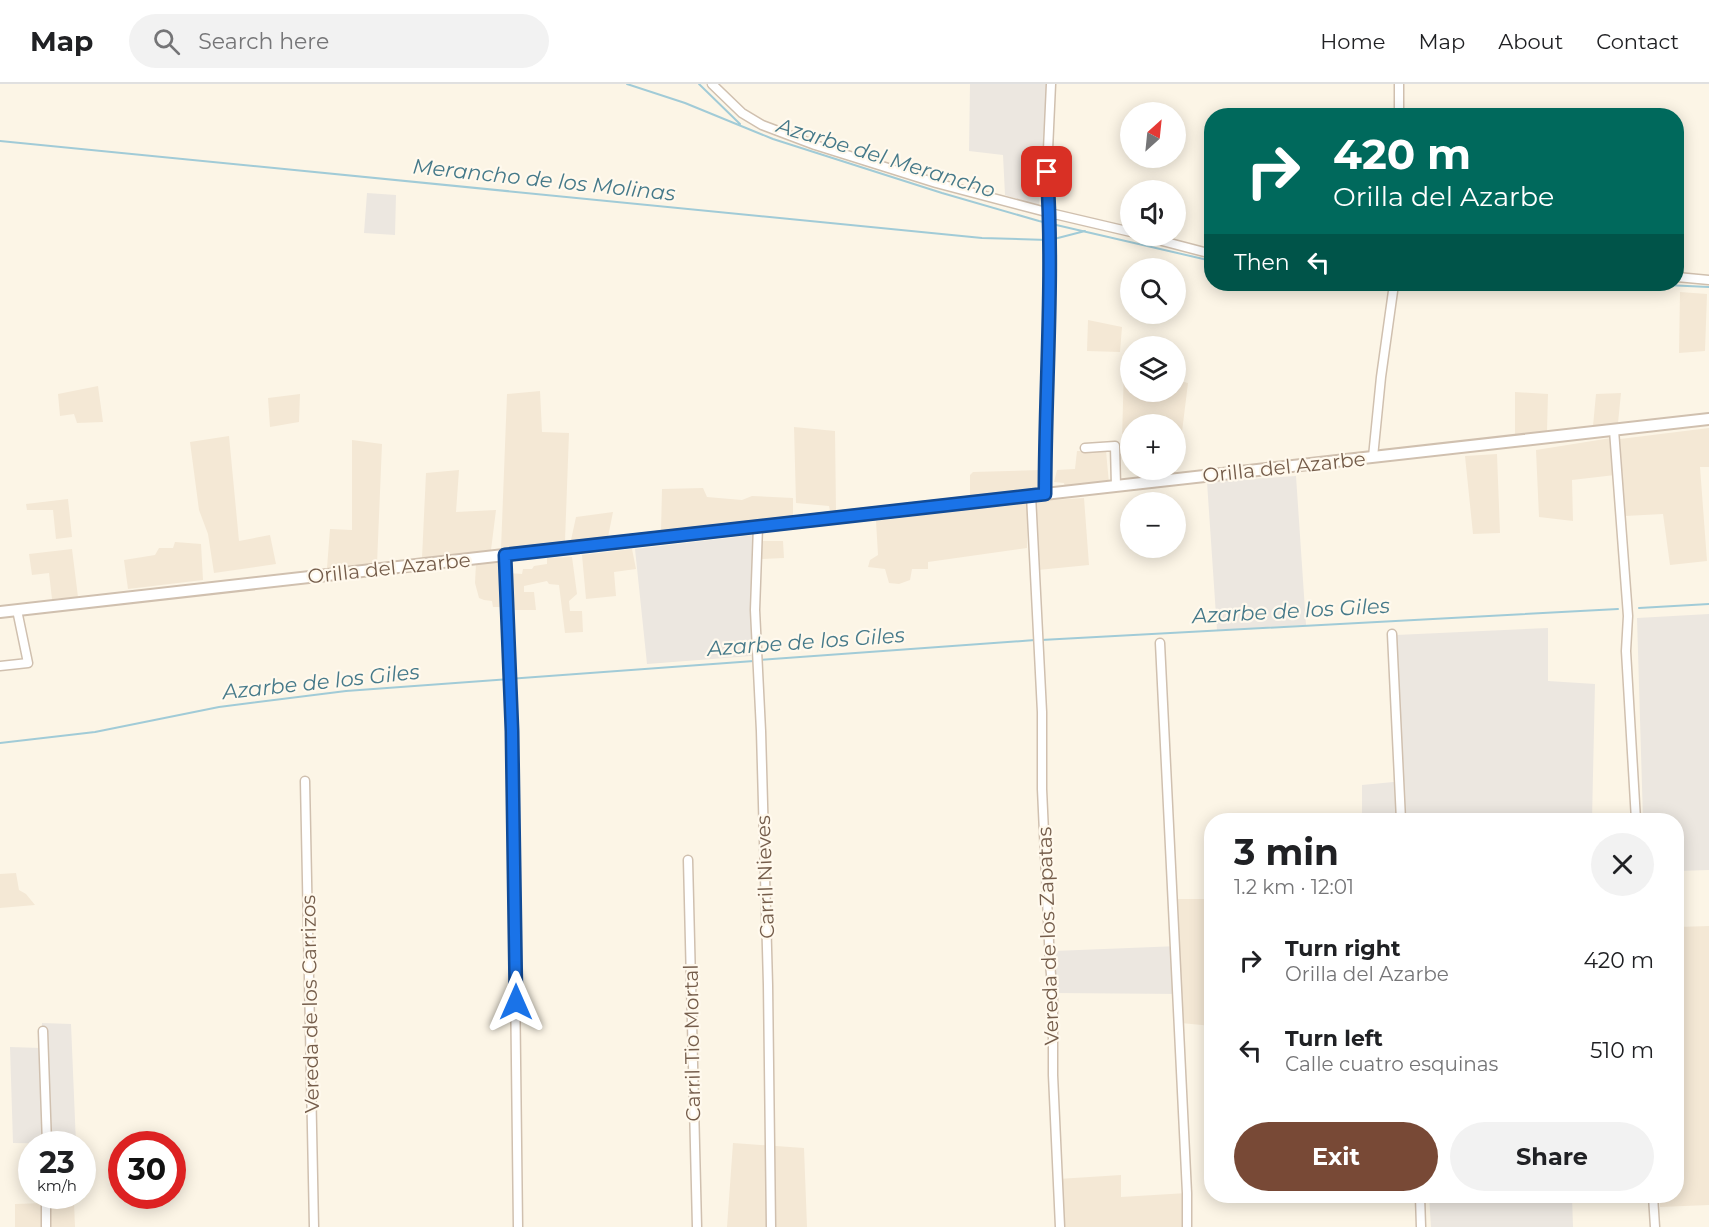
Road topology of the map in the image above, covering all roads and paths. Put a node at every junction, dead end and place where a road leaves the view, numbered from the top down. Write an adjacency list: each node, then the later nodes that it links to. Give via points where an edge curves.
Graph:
1 (712, 84): 5 (street, via 742,113 762,125)
2 (1052, 84): 5 (street, via 1047,172)
3 (1400, 84): 4 (street)
4 (1399, 108)
5 (1049, 218): 6 (street); 17 (street)
6 (1120, 230)
7 (1181, 246): 8 (street)
8 (1204, 252)
9 (1684, 278): 10 (street)
10 (1709, 280)
11 (1393, 291): 15 (street)
12 (1709, 419): 13 (street, Orilla del Azarbe)
13 (1614, 430): 15 (street, Orilla del Azarbe); 28 (street, via 1628,616 1626,651)
14 (1085, 448): 16 (street, via 1115,446)
15 (1373, 457): 16 (street, Orilla del Azarbe)
16 (1116, 486): 17 (street, Orilla del Azarbe)
17 (1045, 494): 18 (street, Orilla del Azarbe)
18 (1031, 495): 19 (street, Orilla del Azarbe); 40 (street, Vereda de los Zapatas)
19 (758, 526): 20 (street, Orilla del Azarbe); 39 (street, Carril Nieves, via 755,610 768,985)
20 (505, 555): 21 (street, Orilla del Azarbe); 37 (street, via 512,731)
21 (17, 610): 22 (street, Orilla del Azarbe); 25 (street, via 28,663)
22 (0, 612)
23 (1392, 634): 27 (street)
24 (1160, 643): 41 (street)
25 (0, 666)
26 (305, 781): 36 (street, Vereda de los Carrizos)
27 (1401, 813)
28 (1636, 813)
29 (688, 860): 38 (street, Carril Tio Mortal)
30 (43, 1031): 31 (street)
31 (47, 1131)
32 (1420, 1203): 42 (street)
33 (1653, 1203): 43 (street)
34 (46, 1209): 35 (street)
35 (46, 1227)
36 (315, 1227)
37 (518, 1227)
38 (697, 1227)
39 (771, 1227)
40 (1060, 1227)
41 (1187, 1227)
42 (1421, 1227)
43 (1655, 1227)

